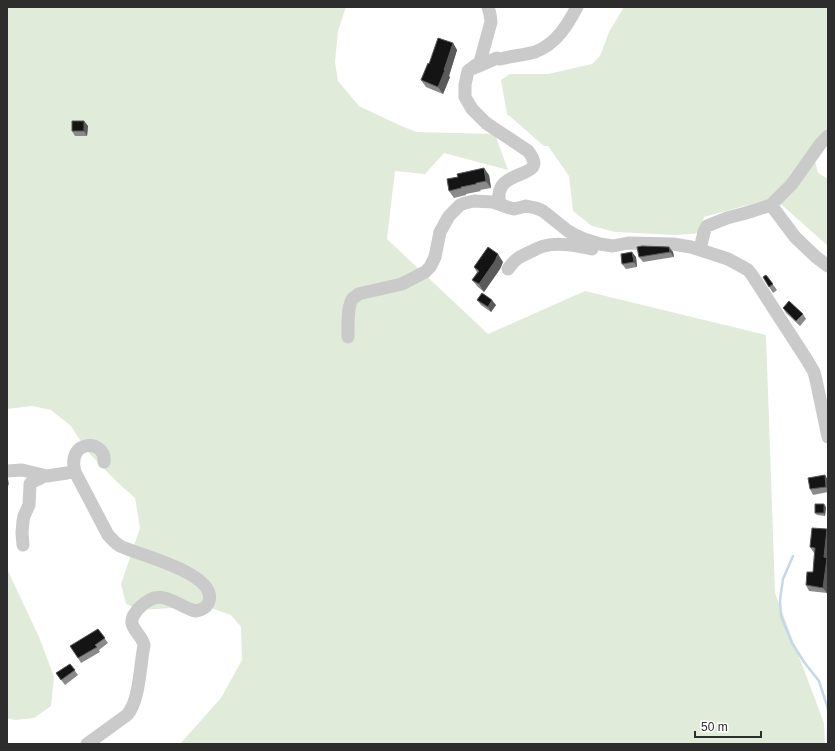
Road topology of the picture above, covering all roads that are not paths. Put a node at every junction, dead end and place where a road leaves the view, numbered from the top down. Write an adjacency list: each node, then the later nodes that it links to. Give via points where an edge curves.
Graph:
1 (488, 7): 3 (street, via 491,22 480,62)
2 (577, 7): 3 (street, via 569,23 548,46 534,52 497,58)
3 (470, 69): 5 (street, via 466,76 464,92 472,110 486,123 528,150 533,157 532,168 529,171 510,179 500,188)
4 (828, 136): 6 (street, via 792,184)
5 (500, 204): 7 (street, via 514,209 526,206 536,208 575,235); 11 (street, via 474,201 465,202 456,208 440,232 435,258 425,272 402,284 358,294 352,299)
6 (772, 204): 8 (street, via 707,226); 9 (street, via 795,237)
7 (603, 244): 8 (street, via 659,244); 10 (street, via 598,250 579,246 544,246 513,261)
8 (700, 249): 12 (street, via 734,261 748,270 756,280 814,372)
9 (828, 266)
10 (508, 269)
11 (348, 336)
12 (828, 437)
13 (104, 462): 15 (street, via 101,449 83,446 74,458)
14 (7, 471): 16 (street, via 22,470)
15 (75, 471): 16 (street); 18 (street, via 108,535 115,542 185,571 205,586 210,597 206,607 199,611 160,597 146,602 134,614 132,625 144,645 132,710)
16 (43, 476): 17 (street, via 30,484 29,505 23,521)
17 (23, 545)
18 (87, 744)

